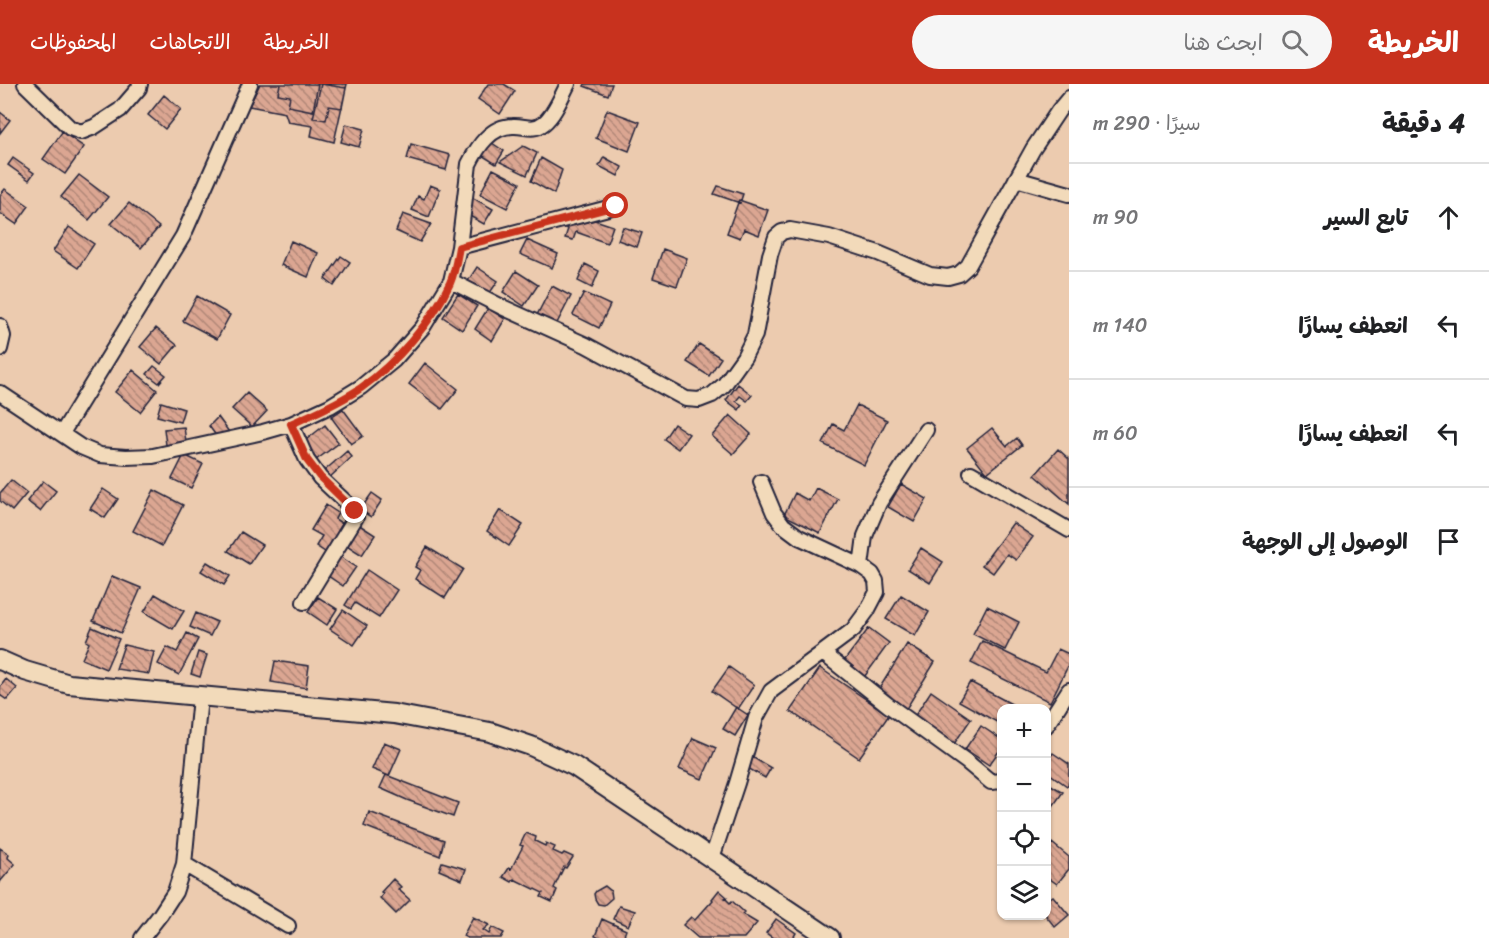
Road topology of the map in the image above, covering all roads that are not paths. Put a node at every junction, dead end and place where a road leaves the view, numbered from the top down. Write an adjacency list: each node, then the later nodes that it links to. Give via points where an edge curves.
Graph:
1 (25, 84): 2 (street, via 70,128 81,132 120,111)
2 (140, 84)
3 (250, 84): 16 (street, via 183,236)
4 (568, 84): 9 (street, via 543,124 534,129 502,127 487,137 475,153 469,164)
5 (1069, 98): 6 (street)
6 (1016, 179): 7 (street); 10 (street, via 968,266 948,277 930,275 878,252 829,237 782,232 776,237 770,255 755,335 724,385 699,400 686,399 586,345)
7 (1069, 194)
8 (616, 206): 9 (street)
9 (459, 247): 10 (street)
10 (451, 281): 14 (street, via 423,327 394,360 361,387)
11 (0, 326): 12 (street)
12 (0, 350)
13 (0, 393): 16 (street)
14 (291, 424): 16 (street, via 153,456 100,455); 21 (street, via 307,460 356,514)
15 (926, 430): 20 (street, via 879,503 865,536)
16 (62, 433)
17 (971, 473): 19 (street)
18 (761, 482): 20 (street, via 783,525 799,537)
19 (1069, 530)
20 (861, 566): 22 (street, via 872,574 877,592 854,630)
21 (304, 602)
22 (823, 653): 27 (street, via 991,782); 28 (street, via 771,691 756,718)
23 (0, 660): 25 (street, via 69,684)
24 (1069, 690): 26 (street)
25 (200, 697): 28 (street, via 394,714 490,732 574,766); 29 (street)
26 (1051, 719)
27 (997, 781)
28 (712, 858): 32 (street)
29 (184, 864): 30 (street); 31 (street, via 175,892)
30 (288, 926)
31 (142, 938)
32 (830, 938)

